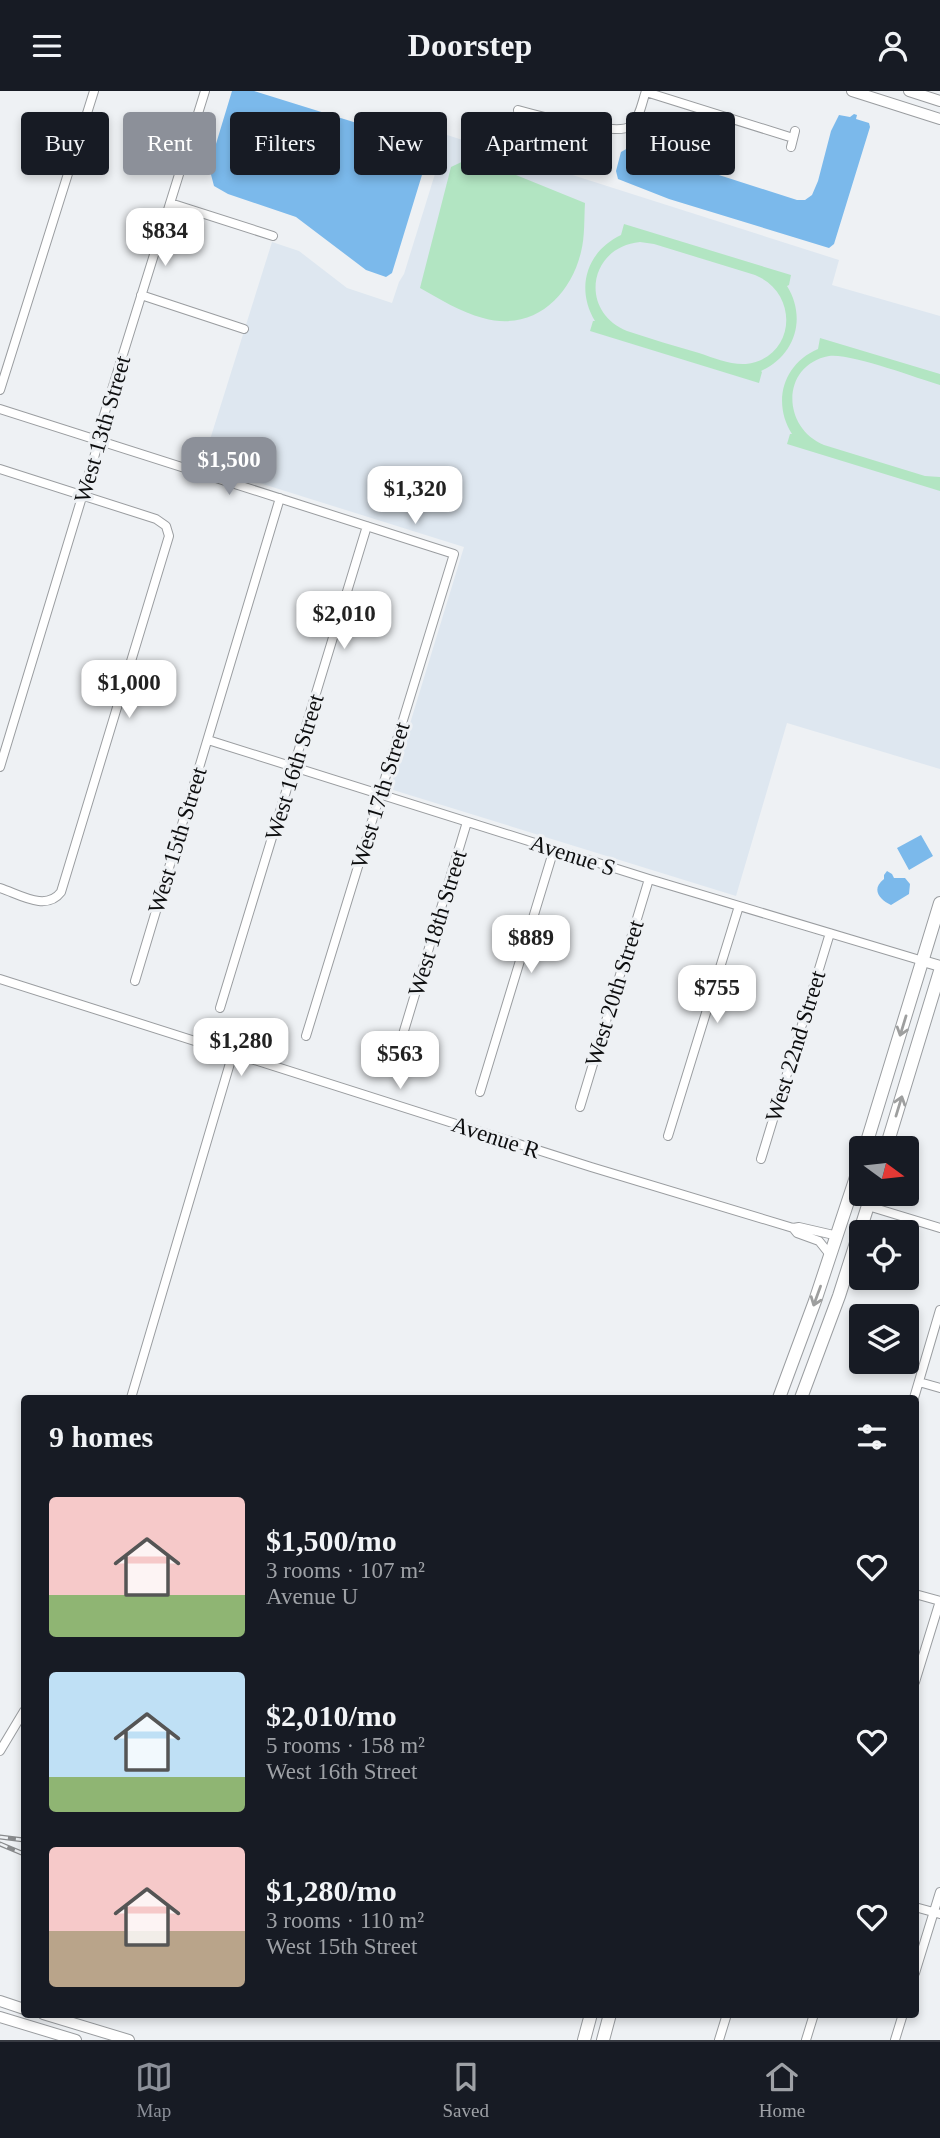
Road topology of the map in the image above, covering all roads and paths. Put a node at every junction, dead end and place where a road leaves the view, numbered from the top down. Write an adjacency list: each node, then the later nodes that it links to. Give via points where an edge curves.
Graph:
1 (94, 91): 14 (street)
2 (205, 91): 10 (street, West 13th Street)
3 (646, 91): 7 (street, via 636,118 624,129 569,123); 9 (street)
4 (852, 91): 8 (main road)
5 (909, 91): 6 (main road)
6 (940, 101)
7 (518, 110)
8 (940, 119)
9 (793, 139)
10 (170, 202): 11 (street); 12 (street, West 13th Street)
11 (273, 236)
12 (141, 295): 13 (street); 16 (street, West 13th Street)
13 (244, 329)
14 (0, 390)
15 (0, 409): 16 (street)
16 (99, 440): 18 (street, West 13th Street); 19 (street)
17 (0, 469): 18 (street)
18 (83, 495): 22 (street, West 13th Street); 28 (street, via 156,519 166,526 169,536 61,892 52,900 38,901)
19 (280, 498): 20 (street); 21 (street, West 15th Street)
20 (367, 526): 23 (street, West 16th Street); 24 (street, West 17th Street, via 454,554)
21 (208, 740): 23 (street, Avenue S); 35 (street, West 15th Street)
22 (0, 767)
23 (294, 767): 24 (street, Avenue S); 36 (street, West 16th Street)
24 (380, 794): 25 (street, Avenue S); 37 (street, West 17th Street)
25 (467, 822): 26 (street, Avenue S); 39 (street, West 18th Street)
26 (554, 849): 27 (street, Avenue S); 40 (street)
27 (649, 879): 30 (street, Avenue S); 41 (street, West 20th Street)
28 (0, 888)
29 (940, 903): 32 (main road)
30 (739, 906): 31 (street, Avenue S); 42 (street)
31 (830, 933): 32 (street, Avenue S); 45 (street, West 22nd Street)
32 (923, 961): 33 (main road, Avenue S); 43 (main road, one-way to 43)
33 (940, 969): 44 (main road, one-way to 33)
34 (0, 979): 38 (street, Avenue R)
35 (135, 981)
36 (220, 1008)
37 (306, 1036)
38 (233, 1053): 50 (street, Avenue R); 56 (street)
39 (394, 1064)
40 (480, 1092)
41 (580, 1107)
42 (667, 1136)
43 (869, 1136)
44 (890, 1136)
45 (761, 1159)
46 (849, 1200): 51 (main road)
47 (866, 1206): 58 (main road)
48 (889, 1206): 49 (street)
49 (940, 1226)
50 (793, 1228): 51 (street, Avenue R); 52 (street, Avenue R, via 819,1241)
51 (838, 1235): 52 (main road)
52 (831, 1256): 57 (main road, one-way to 57)
53 (940, 1310): 54 (street)
54 (919, 1382): 55 (street); 59 (street)
55 (940, 1388)
56 (132, 1395)
57 (780, 1395)
58 (802, 1395)
59 (915, 1395)
60 (919, 1595): 61 (street)
61 (940, 1601): 62 (street)
62 (919, 1669)
63 (21, 1716): 64 (street)
64 (0, 1751)
65 (940, 1892): 67 (street)
66 (919, 1908): 67 (street)
67 (937, 1913): 68 (street)
68 (919, 1962)
69 (0, 2001): 70 (main road)
70 (21, 2008)
71 (0, 2017): 78 (main road)
72 (56, 2018): 79 (main road)
73 (590, 2018): 80 (main road)
74 (609, 2018): 81 (main road)
75 (726, 2018): 82 (street)
76 (813, 2018): 83 (street)
77 (902, 2018): 84 (street)
78 (76, 2040)
79 (129, 2040)
80 (583, 2040)
81 (603, 2040)
82 (719, 2040)
83 (806, 2040)
84 (895, 2040)

